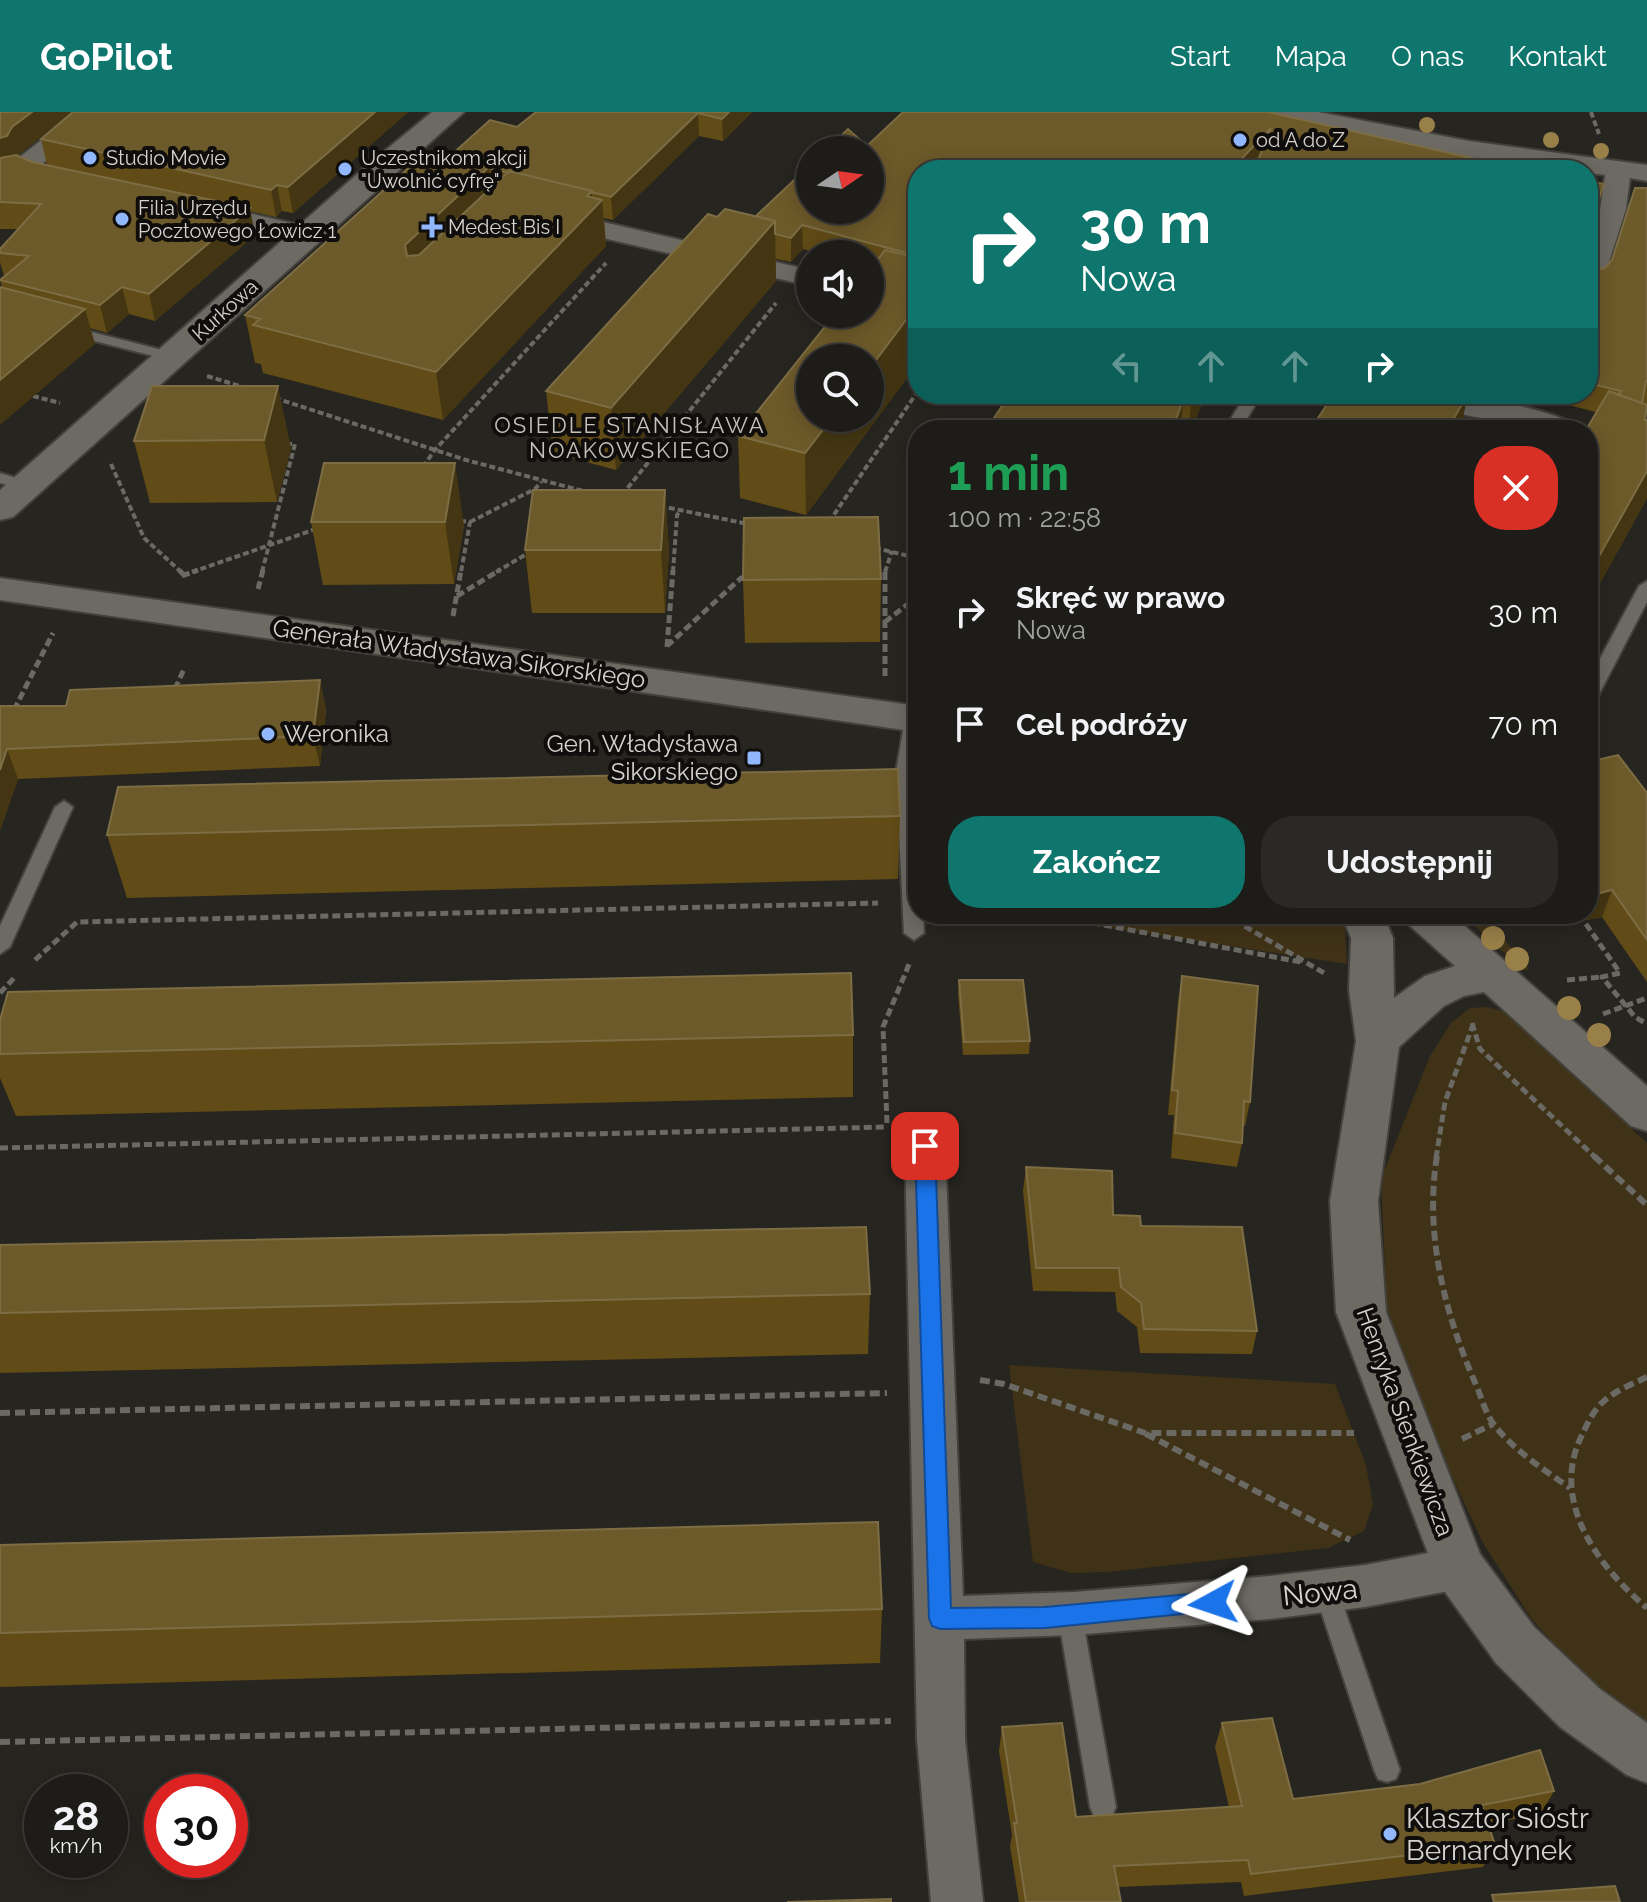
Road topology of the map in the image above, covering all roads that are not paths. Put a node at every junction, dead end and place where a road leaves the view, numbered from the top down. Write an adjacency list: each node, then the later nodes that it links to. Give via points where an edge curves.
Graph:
1 (93, 112): 6 (street, via 30,161)
2 (450, 112): 13 (street, Kurkowa, via 388,177)
3 (1280, 112): 4 (street)
4 (1551, 160)
5 (1598, 167): 7 (street)
6 (27, 170): 9 (street); 10 (street)
7 (1618, 170): 8 (street); 14 (street, via 1613,209)
8 (1647, 173)
9 (0, 176)
10 (55, 180)
11 (172, 203): 13 (street)
12 (527, 211): 15 (street)
13 (308, 235): 17 (street, Kurkowa)
14 (1598, 254)
15 (796, 275)
16 (56, 327): 17 (lane)
17 (184, 364): 20 (street, Kurkowa)
18 (1463, 404): 19 (street)
19 (1549, 419)
20 (14, 482): 21 (street, Kurkowa)
21 (0, 509)
22 (1647, 586): 24 (lane)
23 (0, 589): 25 (street, Generała Władysława Sikorskiego)
24 (1598, 679)
25 (908, 717)
26 (908, 757): 28 (lane)
27 (64, 807): 33 (lane)
28 (908, 821)
29 (914, 924): 32 (lane)
30 (1366, 924): 35 (street, Henryka Sienkiewicza, via 1372,938 1371,990)
31 (1435, 924): 34 (street)
32 (914, 933)
33 (0, 947)
34 (1493, 975): 35 (street, via 1438,986); 36 (street)
35 (1378, 1041): 38 (street, Henryka Sienkiewicza, via 1354,1201 1361,1312)
36 (1647, 1113)
37 (925, 1146): 41 (street)
38 (1459, 1568): 39 (street, Nowa); 42 (street, Henryka Sienkiewicza, via 1515,1645 1580,1708)
39 (1327, 1593): 40 (street, Nowa); 43 (lane)
40 (1070, 1615): 41 (street, Nowa); 44 (lane)
41 (940, 1618): 45 (street, via 941,1739)
42 (1647, 1756)
43 (1387, 1770)
44 (1103, 1807)
45 (957, 1902)

